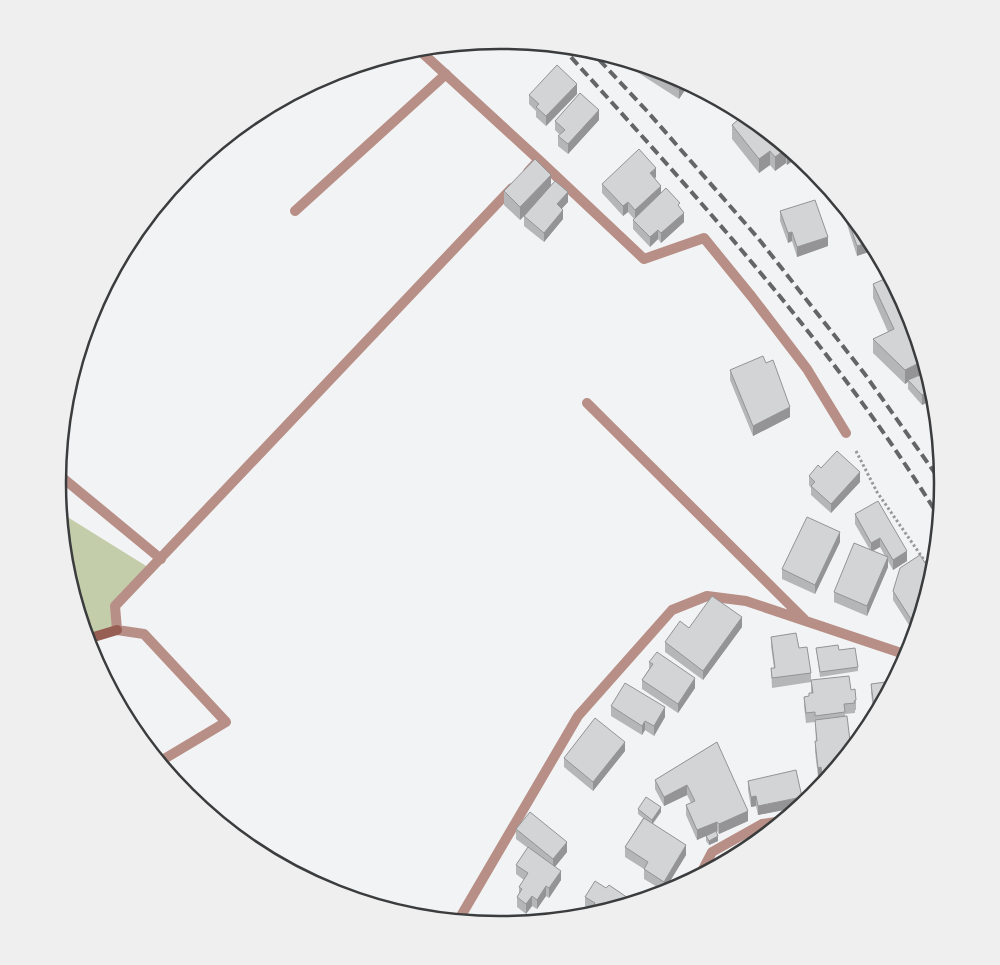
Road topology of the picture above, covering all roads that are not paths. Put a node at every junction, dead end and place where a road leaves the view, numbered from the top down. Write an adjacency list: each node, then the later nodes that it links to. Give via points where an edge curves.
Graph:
1 (425, 55): 2 (street)
2 (446, 74): 3 (street); 4 (street)
3 (539, 160): 6 (street, via 644,259 704,238 806,369); 8 (street)
4 (294, 211)
5 (587, 403): 9 (street)
6 (846, 433)
7 (66, 481): 8 (street)
8 (160, 559): 10 (street, via 115,606)
9 (807, 621): 12 (street); 16 (street, via 746,601 707,596 672,610 578,716)
10 (117, 630): 11 (street); 13 (street, via 144,634 226,722)
11 (94, 636)
12 (899, 652)
13 (166, 758)
14 (769, 823): 15 (street, via 712,852)
15 (706, 864)
16 (462, 914)

